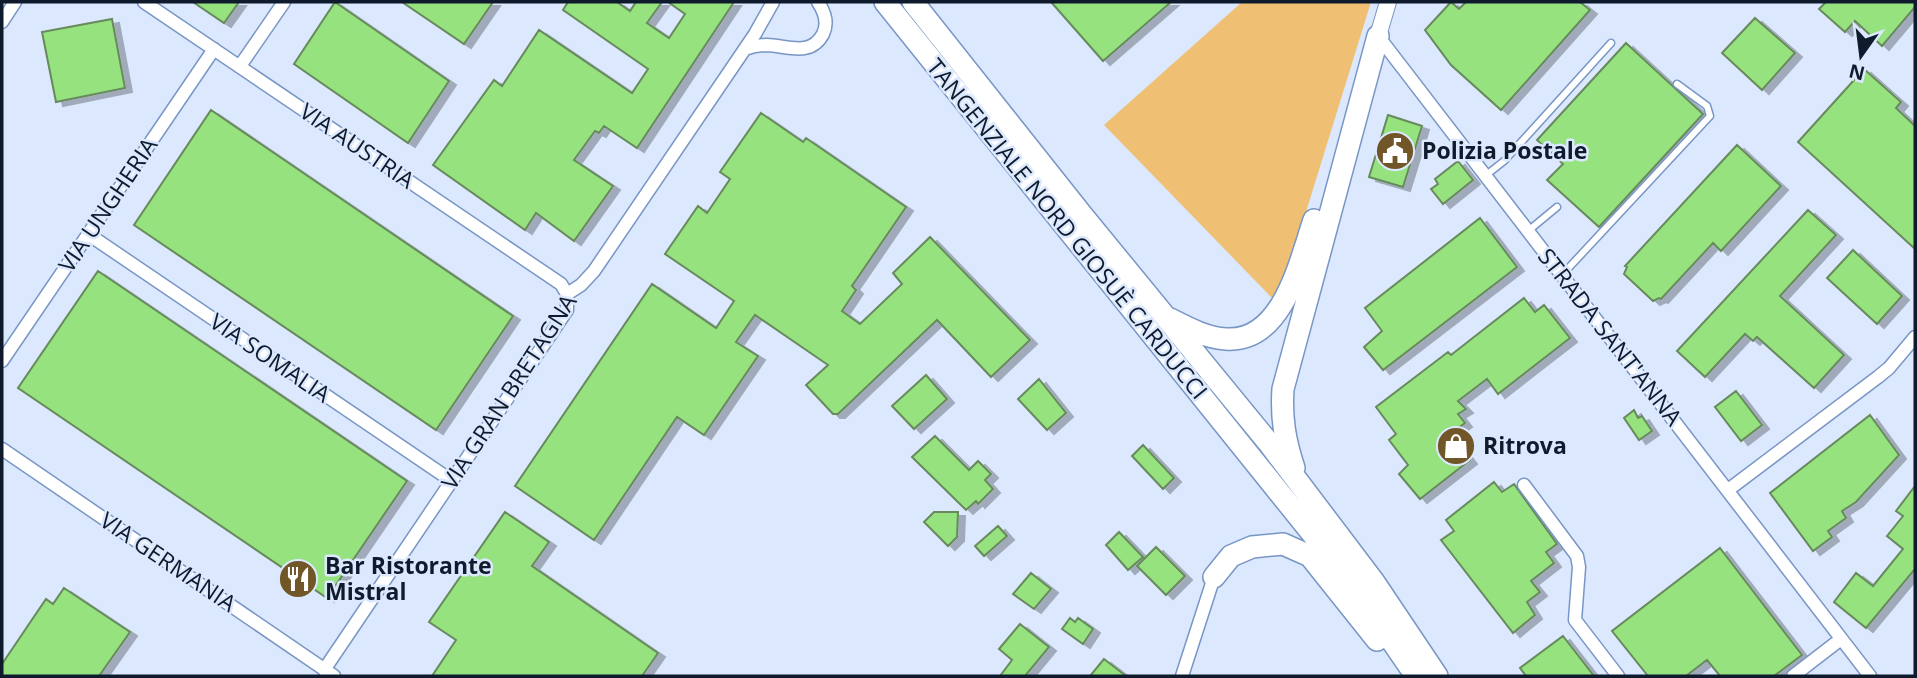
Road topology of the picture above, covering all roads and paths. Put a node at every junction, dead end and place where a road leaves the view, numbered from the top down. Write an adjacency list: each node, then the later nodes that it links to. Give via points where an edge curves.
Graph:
1 (15, 2): 9 (street)
2 (144, 2): 12 (street, VIA AUSTRIA)
3 (284, 2): 14 (street)
4 (773, 2): 13 (street, VIA GRAN BRETAGNA)
5 (818, 2): 13 (street, via 825,28 813,46)
6 (885, 2): 32 (highway, TANGENZIALE NORD GIOSUÈ CARDUCCI, via 1352,583)
7 (913, 2): 22 (highway, TANGENZIALE NORD GIOSUÈ CARDUCCI)
8 (1388, 2): 10 (main road)
9 (2, 22)
10 (1378, 36): 16 (street, STRADA SANT'ANNA); 22 (highway, via 1291,287 1278,312 1246,337 1228,340); 28 (highway, via 1283,389 1285,440)
11 (1611, 43): 16 (lane, via 1504,162)
12 (214, 49): 14 (street, VIA AUSTRIA); 19 (street, VIA UNGHERIA)
13 (745, 49): 21 (street, VIA GRAN BRETAGNA, via 594,271)
14 (240, 66): 21 (street, VIA AUSTRIA, via 561,284)
15 (1677, 84): 20 (lane, via 1707,106 1710,116)
16 (1485, 176): 18 (street, STRADA SANT'ANNA)
17 (1557, 207): 18 (lane)
18 (1528, 231): 20 (street, STRADA SANT'ANNA)
19 (88, 234): 24 (street, VIA UNGHERIA); 26 (street, VIA SOMALIA)
20 (1562, 275): 29 (street, STRADA SANT'ANNA)
21 (567, 294): 26 (street, VIA GRAN BRETAGNA, via 567,310)
22 (1164, 316): 28 (highway, TANGENZIALE NORD GIOSUÈ CARDUCCI)
23 (1915, 337): 29 (street, via 1889,368)
24 (2, 360)
25 (2, 449): 33 (street, VIA GERMANIA)
26 (452, 481): 33 (street, VIA GRAN BRETAGNA)
27 (1524, 485): 37 (street, via 1577,556 1575,620)
28 (1299, 486): 36 (highway, TANGENZIALE NORD GIOSUÈ CARDUCCI, via 1374,582)
29 (1728, 491): 31 (street, STRADA SANT'ANNA)
30 (1214, 577): 32 (highway, via 1231,556 1252,547 1283,544 1310,555 1375,639); 34 (street)
31 (1841, 639): 38 (street); 39 (street, STRADA SANT'ANNA)
32 (1397, 648): 35 (highway, TANGENZIALE NORD GIOSUÈ CARDUCCI)
33 (329, 673)
34 (1182, 676)
35 (1416, 676)
36 (1437, 676)
37 (1618, 676)
38 (1793, 676)
39 (1870, 676)

